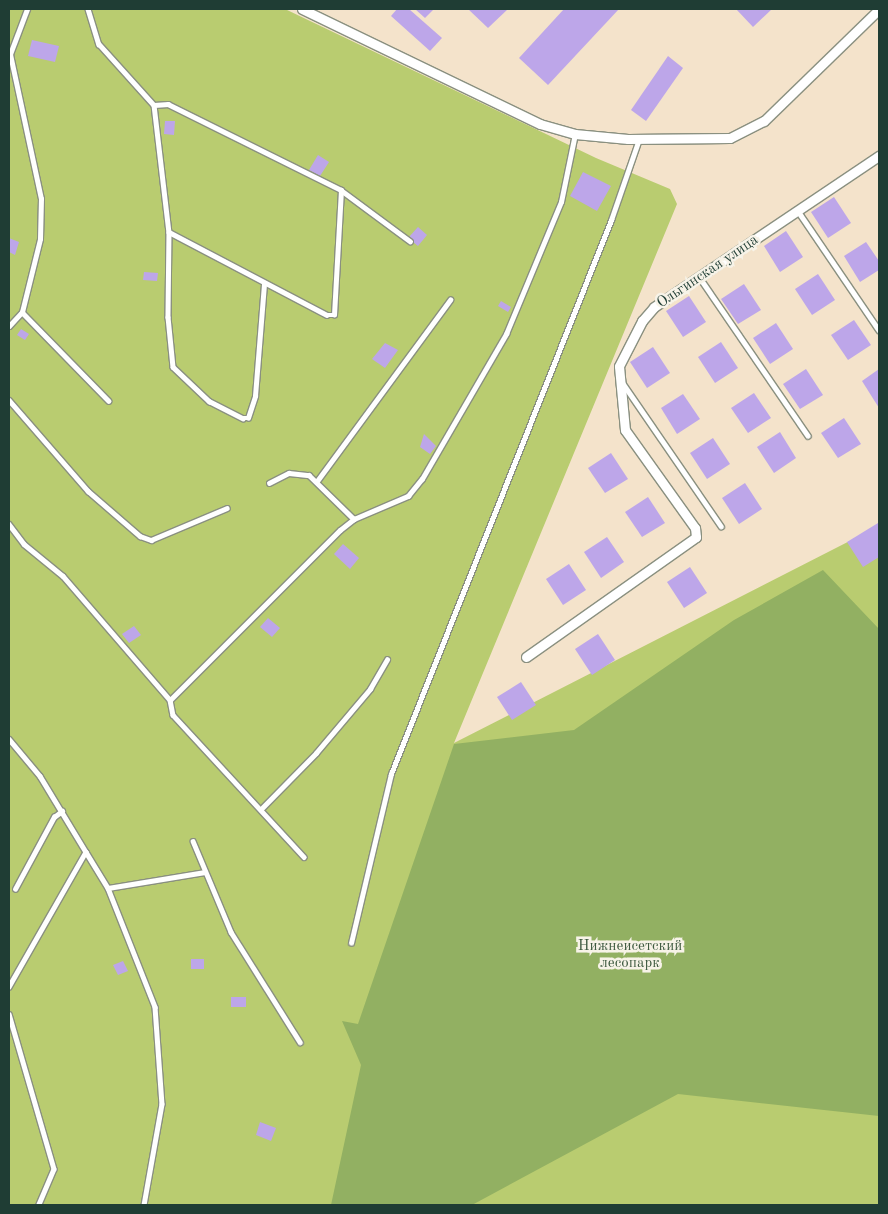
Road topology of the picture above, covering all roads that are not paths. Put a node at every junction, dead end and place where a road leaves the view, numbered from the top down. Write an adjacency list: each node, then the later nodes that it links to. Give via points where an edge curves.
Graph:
1 (27, 9): 5 (lane)
2 (88, 9): 6 (lane, via 99,44)
3 (302, 9): 7 (street, via 540,124)
4 (879, 9): 8 (street, via 764,121 730,138)
5 (10, 56): 17 (lane, via 41,200 40,239)
6 (154, 105): 10 (lane, via 168,104); 12 (lane)
7 (575, 134): 8 (street); 27 (lane, via 561,202 506,334 460,416 408,496)
8 (639, 139): 42 (lane, via 611,220 392,774)
9 (879, 156): 11 (street, Ольгинская улица)
10 (341, 190): 13 (lane); 15 (lane, via 334,315)
11 (798, 211): 14 (street, Ольгинская улица); 19 (lane)
12 (169, 232): 15 (lane); 15 (lane, via 168,317 173,367 209,401 243,418 248,418 255,396)
13 (410, 241)
14 (700, 278): 20 (street, Ольгинская улица, via 642,321 620,362); 23 (lane)
15 (264, 283)
16 (450, 300): 24 (lane)
17 (22, 312): 18 (lane); 22 (lane)
18 (9, 326)
19 (879, 330)
20 (619, 377): 29 (lane); 30 (street, Ольгинская улица, via 627,436 695,528 696,537)
21 (9, 400): 26 (lane, via 88,490 140,536 151,540)
22 (109, 401)
23 (808, 436)
24 (318, 481): 25 (lane, via 289,473); 27 (lane)
25 (269, 483)
26 (227, 508)
27 (354, 519): 32 (lane)
28 (9, 524): 32 (lane, via 24,544 63,576)
29 (721, 526)
30 (526, 657)
31 (387, 659): 34 (lane, via 370,689 316,753)
32 (170, 700): 34 (lane, via 173,715)
33 (9, 739): 35 (lane)
34 (262, 808): 38 (lane)
35 (62, 811): 37 (lane); 41 (lane, via 54,817)
36 (193, 841): 39 (lane)
37 (86, 852): 40 (lane); 43 (lane)
38 (304, 857)
39 (205, 872): 40 (lane); 45 (lane, via 231,932)
40 (108, 888): 47 (lane, via 155,1007 162,1052 158,1146)
41 (15, 889)
42 (351, 943)
43 (9, 987)
44 (9, 1014): 46 (lane, via 54,1169)
45 (300, 1042)
46 (38, 1205)
47 (144, 1205)

